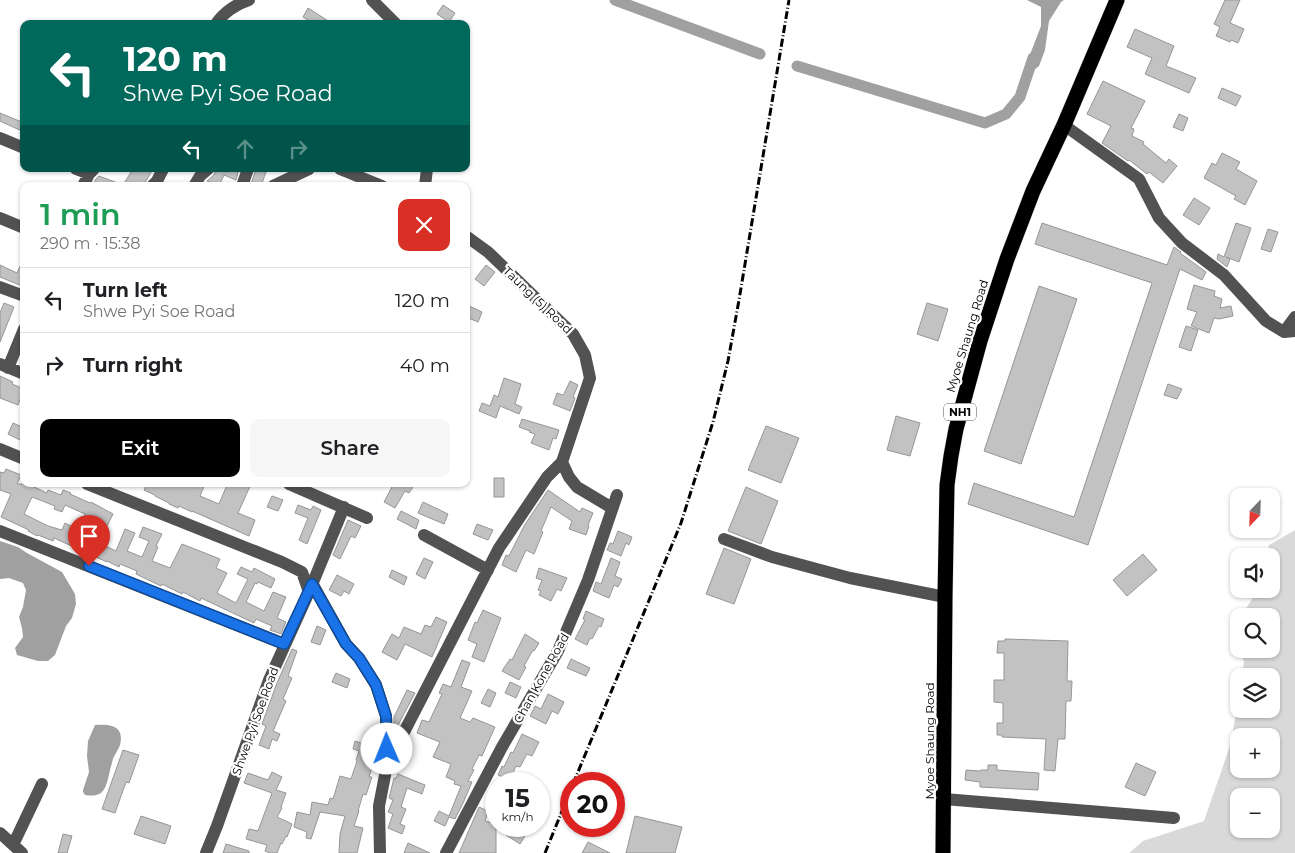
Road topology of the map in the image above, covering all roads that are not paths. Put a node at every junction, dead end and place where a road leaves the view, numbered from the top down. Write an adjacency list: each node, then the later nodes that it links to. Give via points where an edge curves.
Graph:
1 (249, 0): 4 (street, via 238,4)
2 (372, 0): 5 (street)
3 (1117, 0): 6 (highway, Myoe Shaung Road / NH1)
4 (218, 20)
5 (392, 20)
6 (1064, 125): 21 (street, via 1139,179 1159,218 1182,243 1224,275 1266,321); 39 (highway, Myoe Shaung Road / NH1, via 1006,259 963,401 947,485)
7 (0, 138): 8 (street)
8 (20, 146)
9 (205, 172): 12 (street)
10 (303, 172): 13 (street)
11 (347, 172): 14 (street)
12 (196, 182)
13 (281, 182)
14 (372, 182)
15 (0, 218): 16 (street)
16 (20, 226)
17 (470, 239): 27 (street, Taung (5) Road, via 574,334 585,355 590,378)
18 (0, 287): 19 (street)
19 (20, 294)
20 (1295, 317): 21 (street)
21 (1290, 332)
22 (20, 336): 23 (street)
23 (4, 366): 24 (street)
24 (20, 372)
25 (0, 449): 26 (street)
26 (20, 456)
27 (562, 462): 32 (street, via 577,487); 37 (street, via 547,477)
28 (94, 487): 38 (street, via 282,562 302,572)
29 (296, 487): 31 (street)
30 (617, 495): 32 (street, Chan Kone Road)
31 (344, 507): 33 (street); 38 (street, Shwe Pyi Soe Road)
32 (612, 508): 49 (street, Chan Kone Road, via 588,580 558,651)
33 (367, 518)
34 (0, 531): 40 (street)
35 (424, 535): 37 (street)
36 (724, 539): 39 (street, via 772,557 840,575)
37 (488, 570): 41 (street)
38 (310, 588): 40 (street, Shwe Pyi Soe Road); 41 (street, via 376,685 386,716)
39 (945, 597): 43 (highway, Myoe Shaung Road / NH1)
40 (284, 644): 47 (street, Shwe Pyi Soe Road)
41 (387, 765): 48 (street, via 379,806)
42 (42, 784): 46 (street)
43 (944, 799): 44 (street); 50 (highway, Myoe Shaung Road / NH1)
44 (1174, 818)
45 (0, 833): 46 (street)
46 (18, 849)
47 (206, 853)
48 (380, 853)
49 (446, 853)
50 (943, 853)

